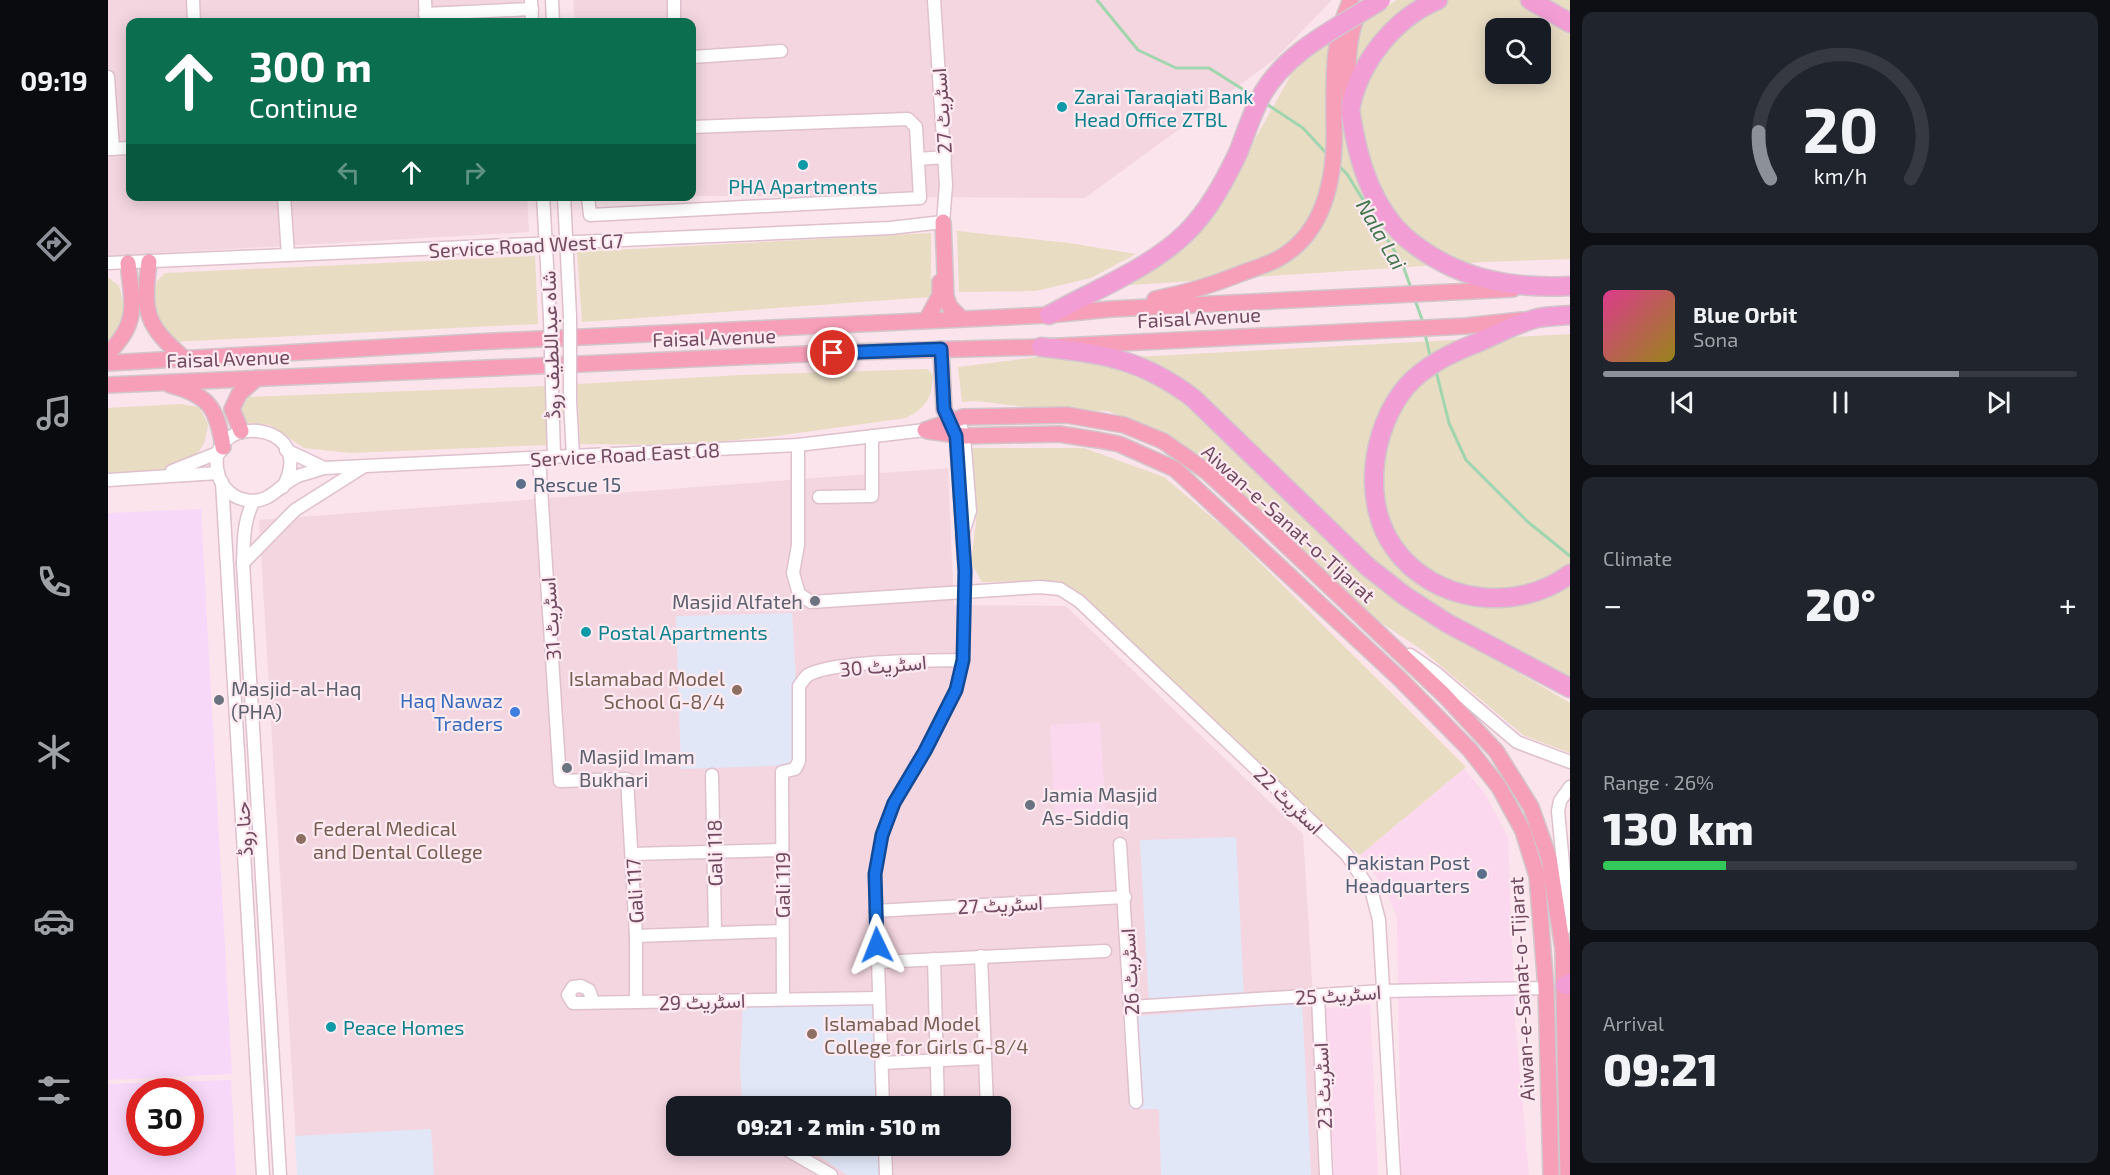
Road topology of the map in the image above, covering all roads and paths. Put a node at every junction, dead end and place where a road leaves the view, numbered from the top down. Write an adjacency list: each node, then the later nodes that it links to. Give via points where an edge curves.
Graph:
1 (193, 0): 12 (street)
2 (425, 0): 13 (street)
3 (552, 0): 14 (street)
4 (674, 0): 15 (street)
5 (934, 0): 24 (street, اسٹریٹ 27)
6 (1351, 0): 20 (main road, via 1337,36)
7 (1365, 0): 20 (main road, via 1353,24)
8 (1381, 0): 40 (highway, bridge, via 1293,57 1277,73 1208,206 1184,235 1133,272)
9 (1438, 0): 20 (highway, via 1407,16 1383,42)
10 (1530, 0): 16 (highway)
11 (531, 5): 13 (street)
12 (194, 18)
13 (426, 18)
14 (553, 18)
15 (674, 18)
16 (1570, 24)
17 (781, 51): 18 (street)
18 (696, 57)
19 (108, 77): 23 (street)
20 (1342, 102): 38 (highway, via 1366,181 1386,214 1414,245 1459,272 1492,282); 39 (main road, via 1333,176 1317,218 1298,244 1277,259 1201,290)
21 (696, 127): 25 (street, via 908,119 916,127)
22 (126, 148): 23 (street)
23 (111, 149)
24 (945, 157): 25 (street); 30 (street, اسٹریٹ 27)
25 (918, 159): 29 (street, via 920,198 590,215)
26 (284, 201): 33 (street)
27 (543, 201): 32 (street, شاہ عبداللطیف روڈ)
28 (564, 201): 31 (street, شاہ عبداللطیف روڈ)
29 (589, 201)
30 (943, 222): 31 (street, Service Road West G7, via 890,228); 42 (main road, via 946,297); 44 (main road, via 940,295)
31 (568, 242): 32 (street, Service Road West G7); 62 (street, شاہ عبداللطیف روڈ, bridge)
32 (546, 244): 33 (street, Service Road West G7); 63 (street, شاہ عبداللطیف روڈ, bridge)
33 (288, 255): 35 (street, Service Road West G7)
34 (128, 262): 35 (street, Service Road West G7); 36 (street, Service Road West G7); 47 (main road, via 132,320 122,340)
35 (149, 262): 48 (main road, via 148,315 153,328)
36 (108, 263)
37 (1570, 286): 38 (highway)
38 (1536, 288): 39 (main road, Faisal Avenue)
39 (1111, 309): 40 (main road, Faisal Avenue)
40 (1049, 315): 42 (main road, Faisal Avenue)
41 (1570, 315): 43 (highway)
42 (960, 317): 44 (main road, Faisal Avenue)
43 (1537, 318): 45 (main road, Faisal Avenue, via 1466,326); 74 (highway, via 1446,355 1407,386 1376,451 1374,480 1378,510 1389,539 1408,563 1442,586 1484,598 1515,598)
44 (927, 319): 48 (main road, Faisal Avenue)
45 (1041, 347): 46 (main road, Faisal Avenue); 78 (highway, via 1100,353 1170,381 1193,398 1368,567 1405,596)
46 (941, 349): 50 (main road, Faisal Avenue); 54 (main road, via 944,409)
47 (108, 353)
48 (185, 359): 49 (main road, Faisal Avenue)
49 (108, 363)
50 (257, 378): 51 (main road, Faisal Avenue); 56 (main road, via 234,402 233,418)
51 (160, 382): 52 (main road, Faisal Avenue); 60 (main road, via 189,391 211,406 217,415)
52 (108, 385)
53 (1018, 416): 54 (main road, Aiwan-e-Sanat-o-Tijarat); 57 (main road); 76 (main road, Aiwan-e-Sanat-o-Tijarat, via 1089,417 1139,429 1163,441 1206,471)
54 (957, 428): 55 (main road, Aiwan-e-Sanat-o-Tijarat); 57 (main road, Aiwan-e-Sanat-o-Tijarat); 75 (street, via 970,511 962,536)
55 (925, 430): 58 (street, Service Road East G8)
56 (241, 431): 60 (street); 61 (street, via 267,432 279,439)
57 (1019, 433): 80 (main road, Aiwan-e-Sanat-o-Tijarat, via 1059,434 1119,444 1175,469 1400,679)
58 (872, 436): 59 (street, Service Road East G8); 71 (street, via 872,496)
59 (798, 445): 62 (street, Service Road East G8); 75 (street, اسٹریٹ 22, via 798,545 793,573 799,594 812,602)
60 (221, 449): 67 (street, via 184,468); 68 (street)
61 (286, 450): 66 (street); 70 (street, via 289,471)
62 (573, 456): 63 (street, Service Road East G8)
63 (554, 457): 64 (street, Service Road East G8)
64 (538, 458): 65 (street, Service Road East G8); 84 (street, اسٹریٹ 31, via 560,781)
65 (364, 466): 66 (street, Service Road East G8); 73 (street, via 295,510)
66 (324, 468): 70 (street, via 297,477)
67 (145, 477): 68 (street); 69 (street)
68 (220, 478): 72 (street, via 235,496); 90 (street, حنا روڈ)
69 (108, 480)
70 (283, 487): 72 (street, via 270,497)
71 (819, 497)
72 (254, 501): 73 (street, حنا روڈ, via 244,527)
73 (243, 563): 91 (street, حنا روڈ)
74 (1570, 574)
75 (964, 591): 77 (street); 104 (street, اسٹریٹ 22, via 1040,587 1060,589 1079,601 1347,855 1372,893 1379,920)
76 (1379, 634): 79 (main road, Aiwan-e-Sanat-o-Tijarat); 81 (street, via 1436,673 1517,742)
77 (963, 660): 82 (street, اسٹریٹ 30, via 860,664 804,678 797,694 799,761 795,770); 93 (street, via 956,690 894,803 882,835 875,874)
78 (1570, 688)
79 (1484, 738): 80 (main road); 97 (main road, Aiwan-e-Sanat-o-Tijarat, via 1517,782 1541,832 1549,858)
80 (1470, 750): 103 (main road, Aiwan-e-Sanat-o-Tijarat, via 1498,787 1530,849 1539,893)
81 (1570, 762)
82 (782, 772): 87 (street, Gali 119)
83 (712, 775): 88 (street, Gali 118)
84 (627, 779): 89 (street, Gali 117)
85 (1570, 787): 97 (street, via 1558,811 1566,895)
86 (1120, 844): 92 (street, اسٹریٹ 26)
87 (782, 850): 88 (street); 94 (street, Gali 119)
88 (714, 851): 89 (street); 95 (street, Gali 118)
89 (632, 854): 96 (street, Gali 117)
90 (246, 873): 91 (street); 120 (street, حنا روڈ)
91 (262, 873): 121 (street, حنا روڈ)
92 (1125, 897): 93 (street, اسٹریٹ 27); 110 (street, اسٹریٹ 26)
93 (875, 911): 101 (street)
94 (782, 931): 95 (street); 107 (street, Gali 119)
95 (715, 932): 96 (street)
96 (636, 936): 109 (street, Gali 117)
97 (1563, 949): 102 (main road, Aiwan-e-Sanat-o-Tijarat)
98 (1105, 951): 99 (street)
99 (981, 956): 100 (street); 111 (street)
100 (934, 959): 101 (street); 112 (street)
101 (878, 962): 106 (street)
102 (1567, 984): 127 (main road, Aiwan-e-Sanat-o-Tijarat)
103 (1546, 988): 104 (street, اسٹریٹ 25); 126 (main road, Aiwan-e-Sanat-o-Tijarat)
104 (1383, 991): 105 (street, اسٹریٹ 25); 125 (street, اسٹریٹ 22)
105 (1318, 996): 110 (street, اسٹریٹ 25); 124 (street, اسٹریٹ 23)
106 (879, 998): 107 (street, اسٹریٹ 29); 113 (street)
107 (783, 999): 109 (street, اسٹریٹ 29)
108 (593, 1002): 109 (street, اسٹریٹ 29, via 589,990 581,986 573,987 568,995 573,1003)
109 (636, 1002)
110 (1131, 1007): 117 (street, اسٹریٹ 26)
111 (984, 1058): 112 (street); 116 (street)
112 (937, 1060): 113 (street); 115 (street)
113 (882, 1063): 114 (street)
114 (883, 1096)
115 (938, 1096)
116 (986, 1096)
117 (1136, 1102)
118 (798, 1156): 122 (street)
119 (885, 1156): 123 (street)
120 (263, 1175)
121 (280, 1175)
122 (831, 1175)
123 (886, 1175)
124 (1326, 1175)
125 (1394, 1175)
126 (1551, 1175)
127 (1568, 1175)

